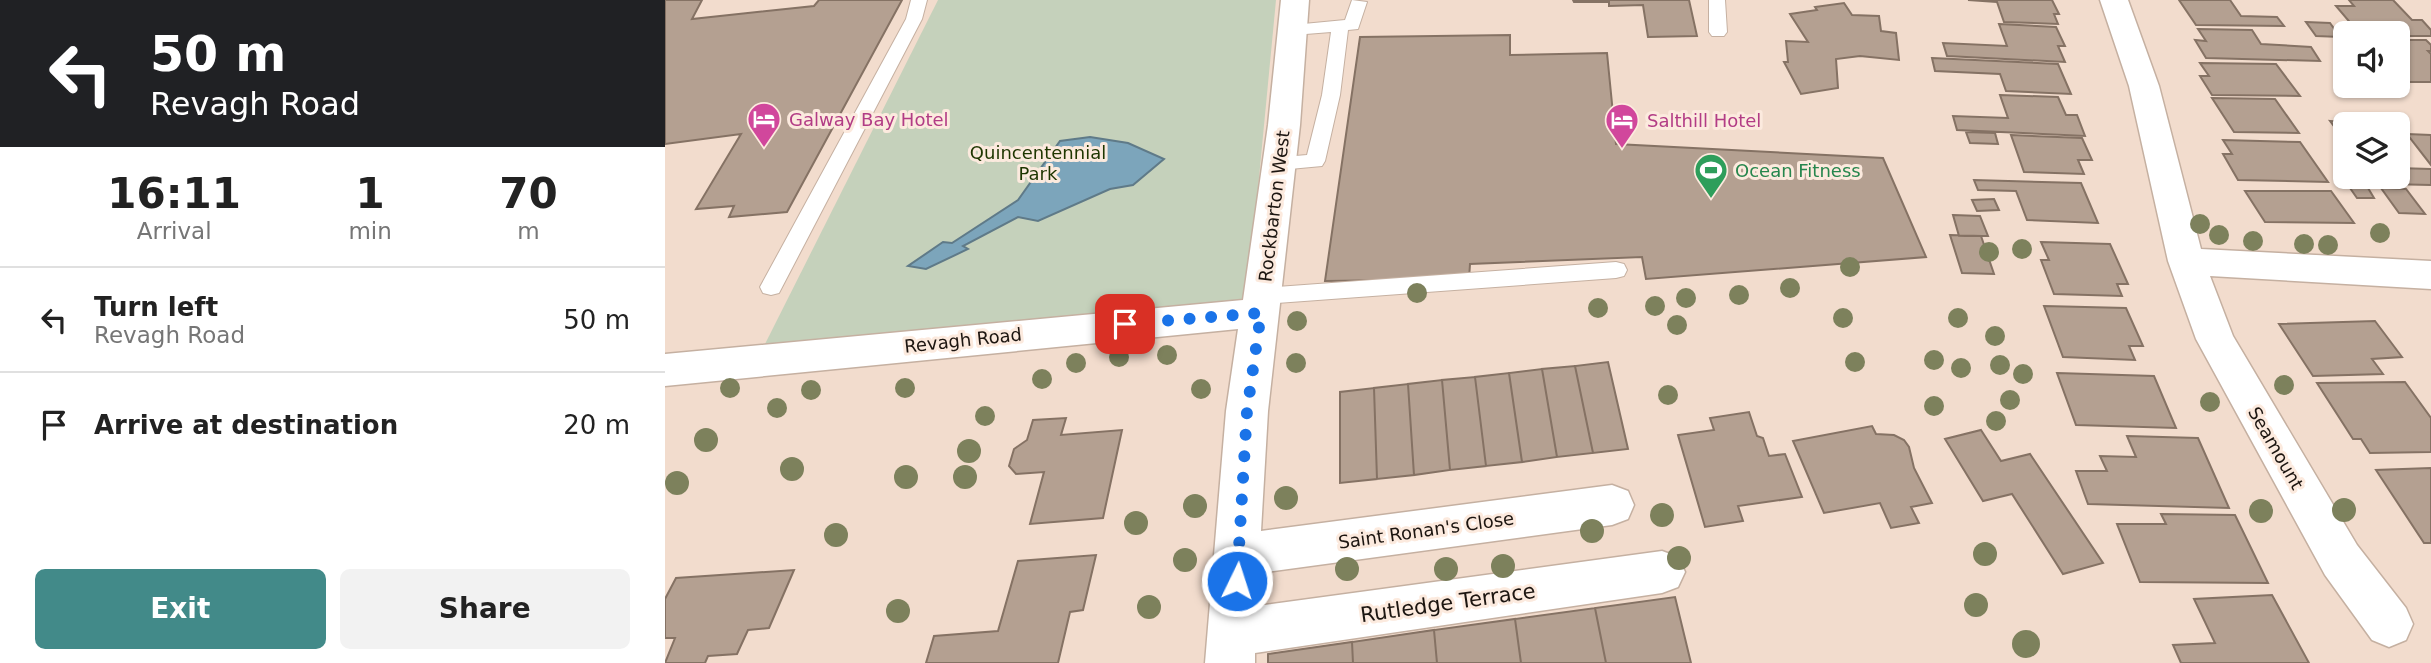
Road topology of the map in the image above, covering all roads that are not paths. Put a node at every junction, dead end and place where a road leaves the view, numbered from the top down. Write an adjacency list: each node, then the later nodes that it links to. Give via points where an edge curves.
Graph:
1 (919, 0): 12 (lane, via 914,19)
2 (1717, 0): 7 (lane)
3 (2114, 0): 9 (street, Seamount, via 2144,86)
4 (1359, 2): 6 (lane, via 1355,21)
5 (1294, 15): 6 (lane); 8 (street, Rockbarton West)
6 (1341, 28): 8 (lane, via 1315,161)
7 (1718, 32)
8 (1279, 163): 13 (street, Rockbarton West)
9 (2186, 261): 11 (street); 18 (street, Seamount, via 2203,312 2232,373 2341,560)
10 (1616, 270): 13 (lane)
11 (2431, 275)
12 (771, 287)
13 (1262, 305): 14 (street, Revagh Road); 16 (street, Rockbarton West, via 1247,411)
14 (665, 370)
15 (1612, 505): 16 (street, Saint Ronan's Close)
16 (1239, 555): 19 (street, Rockbarton West)
17 (1662, 572): 19 (street, Rutledge Terrace)
18 (2389, 624)
19 (1232, 648)

